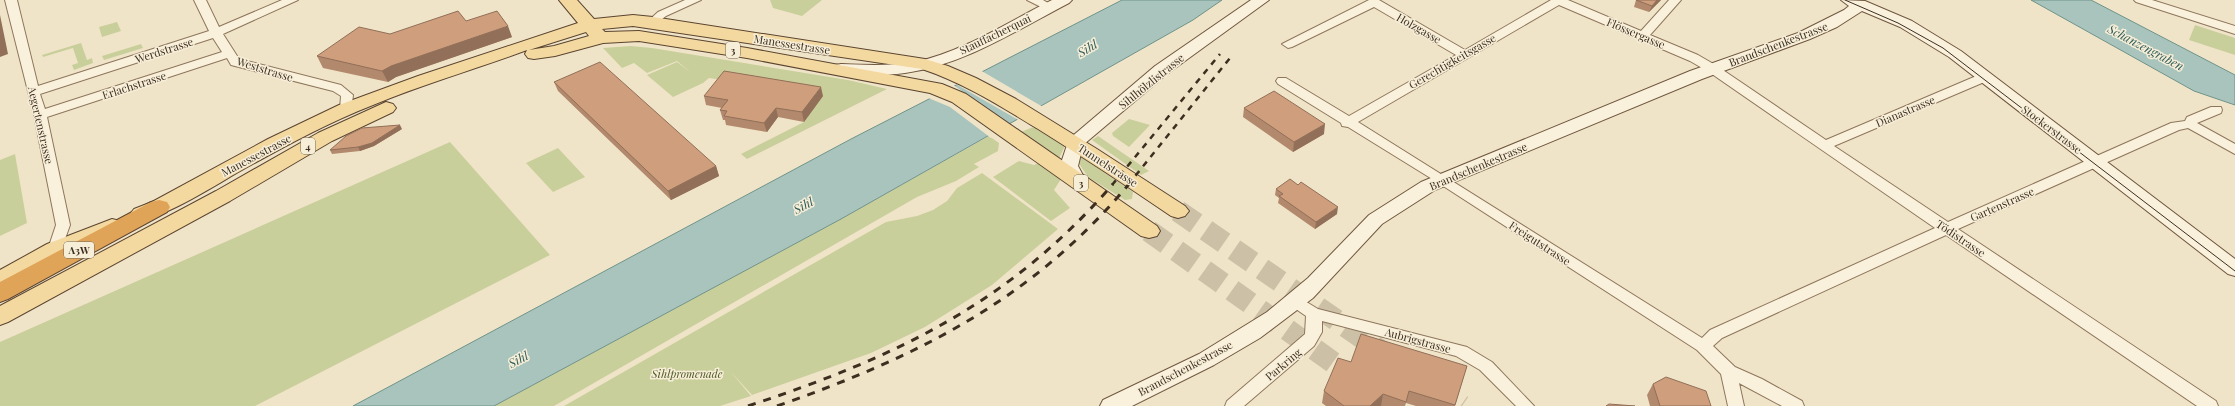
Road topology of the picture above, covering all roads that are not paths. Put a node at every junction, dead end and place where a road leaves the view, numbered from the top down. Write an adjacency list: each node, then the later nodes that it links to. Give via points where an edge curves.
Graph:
1 (12, 0): 30 (street, Aegertenstrasse)
2 (200, 0): 18 (street, Weststrasse)
3 (292, 0): 18 (street, Werdstrasse)
4 (568, 0): 16 (main road)
5 (694, 0): 15 (street, via 662,14)
6 (1033, 0): 14 (street)
7 (1064, 0): 14 (street, Stauffacherquai)
8 (1261, 0): 37 (street, Sihlhölzlistrasse, via 1161,70)
9 (1558, 0): 19 (street, Flössergasse); 24 (street, Gerechtigkeitsgasse)
10 (1675, 0): 19 (street)
11 (2140, 0): 17 (street)
12 (1374, 1): 21 (street); 24 (street, Holzgasse)
13 (1857, 1): 27 (street, Brandschenkestrasse, via 1850,13 1831,24); 28 (street, Stockerstrasse, via 1926,36)
14 (1049, 7): 25 (street, Stauffacherquai, via 950,56)
15 (652, 22): 16 (main road, Manessestrasse, via 620,20); 25 (main road, Manessestrasse / 3)
16 (588, 25): 20 (main road); 23 (main road, Manessestrasse / 4, via 578,36); 31 (main road, Manessestrasse / 4)
17 (2235, 30)
18 (216, 33): 22 (street, Weststrasse); 30 (street, Werdstrasse)
19 (1643, 36): 27 (street, Flössergasse)
20 (602, 38): 23 (main road, Manessestrasse); 26 (main road, Manessestrasse / 3, via 663,38)
21 (1288, 44)
22 (228, 54): 31 (street, Weststrasse, via 235,62 244,65 337,88 347,95); 33 (street, Erlachstrasse)
23 (534, 54): 53 (main road, Manessestrasse / 4, via 419,95 342,128 223,196)
24 (1464, 54): 35 (street, Gerechtigkeitsgasse)
25 (925, 64): 26 (street, Manessestrasse, via 895,70); 34 (main road, Manessestrasse / 3, via 964,78)
26 (826, 68): 42 (main road, Manessestrasse / 3, via 935,88 959,98)
27 (1713, 69): 38 (street, Tödistrasse); 41 (street, Brandschenkestrasse)
28 (1985, 77): 38 (street, Dianastrasse); 40 (street, Stockerstrasse)
29 (1282, 81): 35 (street, Freigutstrasse)
30 (33, 92): 33 (street, Aegertenstrasse)
31 (346, 109): 43 (main road, Manessestrasse / 4)
32 (2216, 110): 36 (street, Gartenstrasse, via 2192,120)
33 (40, 115): 47 (street, Aegertenstrasse, via 62,224)
34 (1038, 120): 37 (main road, Tunnelstrasse / 3)
35 (1347, 123): 41 (street, Freigutstrasse)
36 (2190, 124): 39 (street); 40 (street, Gartenstrasse, via 2176,126)
37 (1075, 143): 42 (street, via 1069,166); 44 (main road, Tunnelstrasse / 3)
38 (1825, 145): 45 (street, Tödistrasse)
39 (2235, 150)
40 (2094, 161): 45 (street, Gartenstrasse); 48 (street, Stockerstrasse)
41 (1442, 179): 51 (street, Brandschenkestrasse, via 1405,199 1370,224); 54 (street, Freigutstrasse, via 1537,242)
42 (1076, 180): 46 (main road, 3)
43 (159, 207): 47 (main road, Manessestrasse / 4); 50 (highway, A3W)
44 (1178, 211)
45 (1947, 228): 54 (street, Gartenstrasse, via 1716,334); 61 (street, Tödistrasse)
46 (1149, 231)
47 (55, 249): 49 (main road, Manessestrasse / 4)
48 (2235, 269)
49 (0, 280)
50 (0, 293)
51 (1296, 302): 52 (street, Aubrigstrasse); 56 (street, Brandschenkestrasse, via 1213,356)
52 (1313, 313): 57 (street, Parkring, via 1316,326 1313,337); 58 (street, Aubrigstrasse, via 1461,351 1486,366)
53 (0, 316)
54 (1704, 346): 55 (street, Freigutstrasse)
55 (1729, 371): 59 (street); 60 (street, Freigutstrasse)
56 (1110, 406)
57 (1233, 406)
58 (1526, 406)
59 (1736, 406)
60 (1796, 406)
61 (2210, 406)

